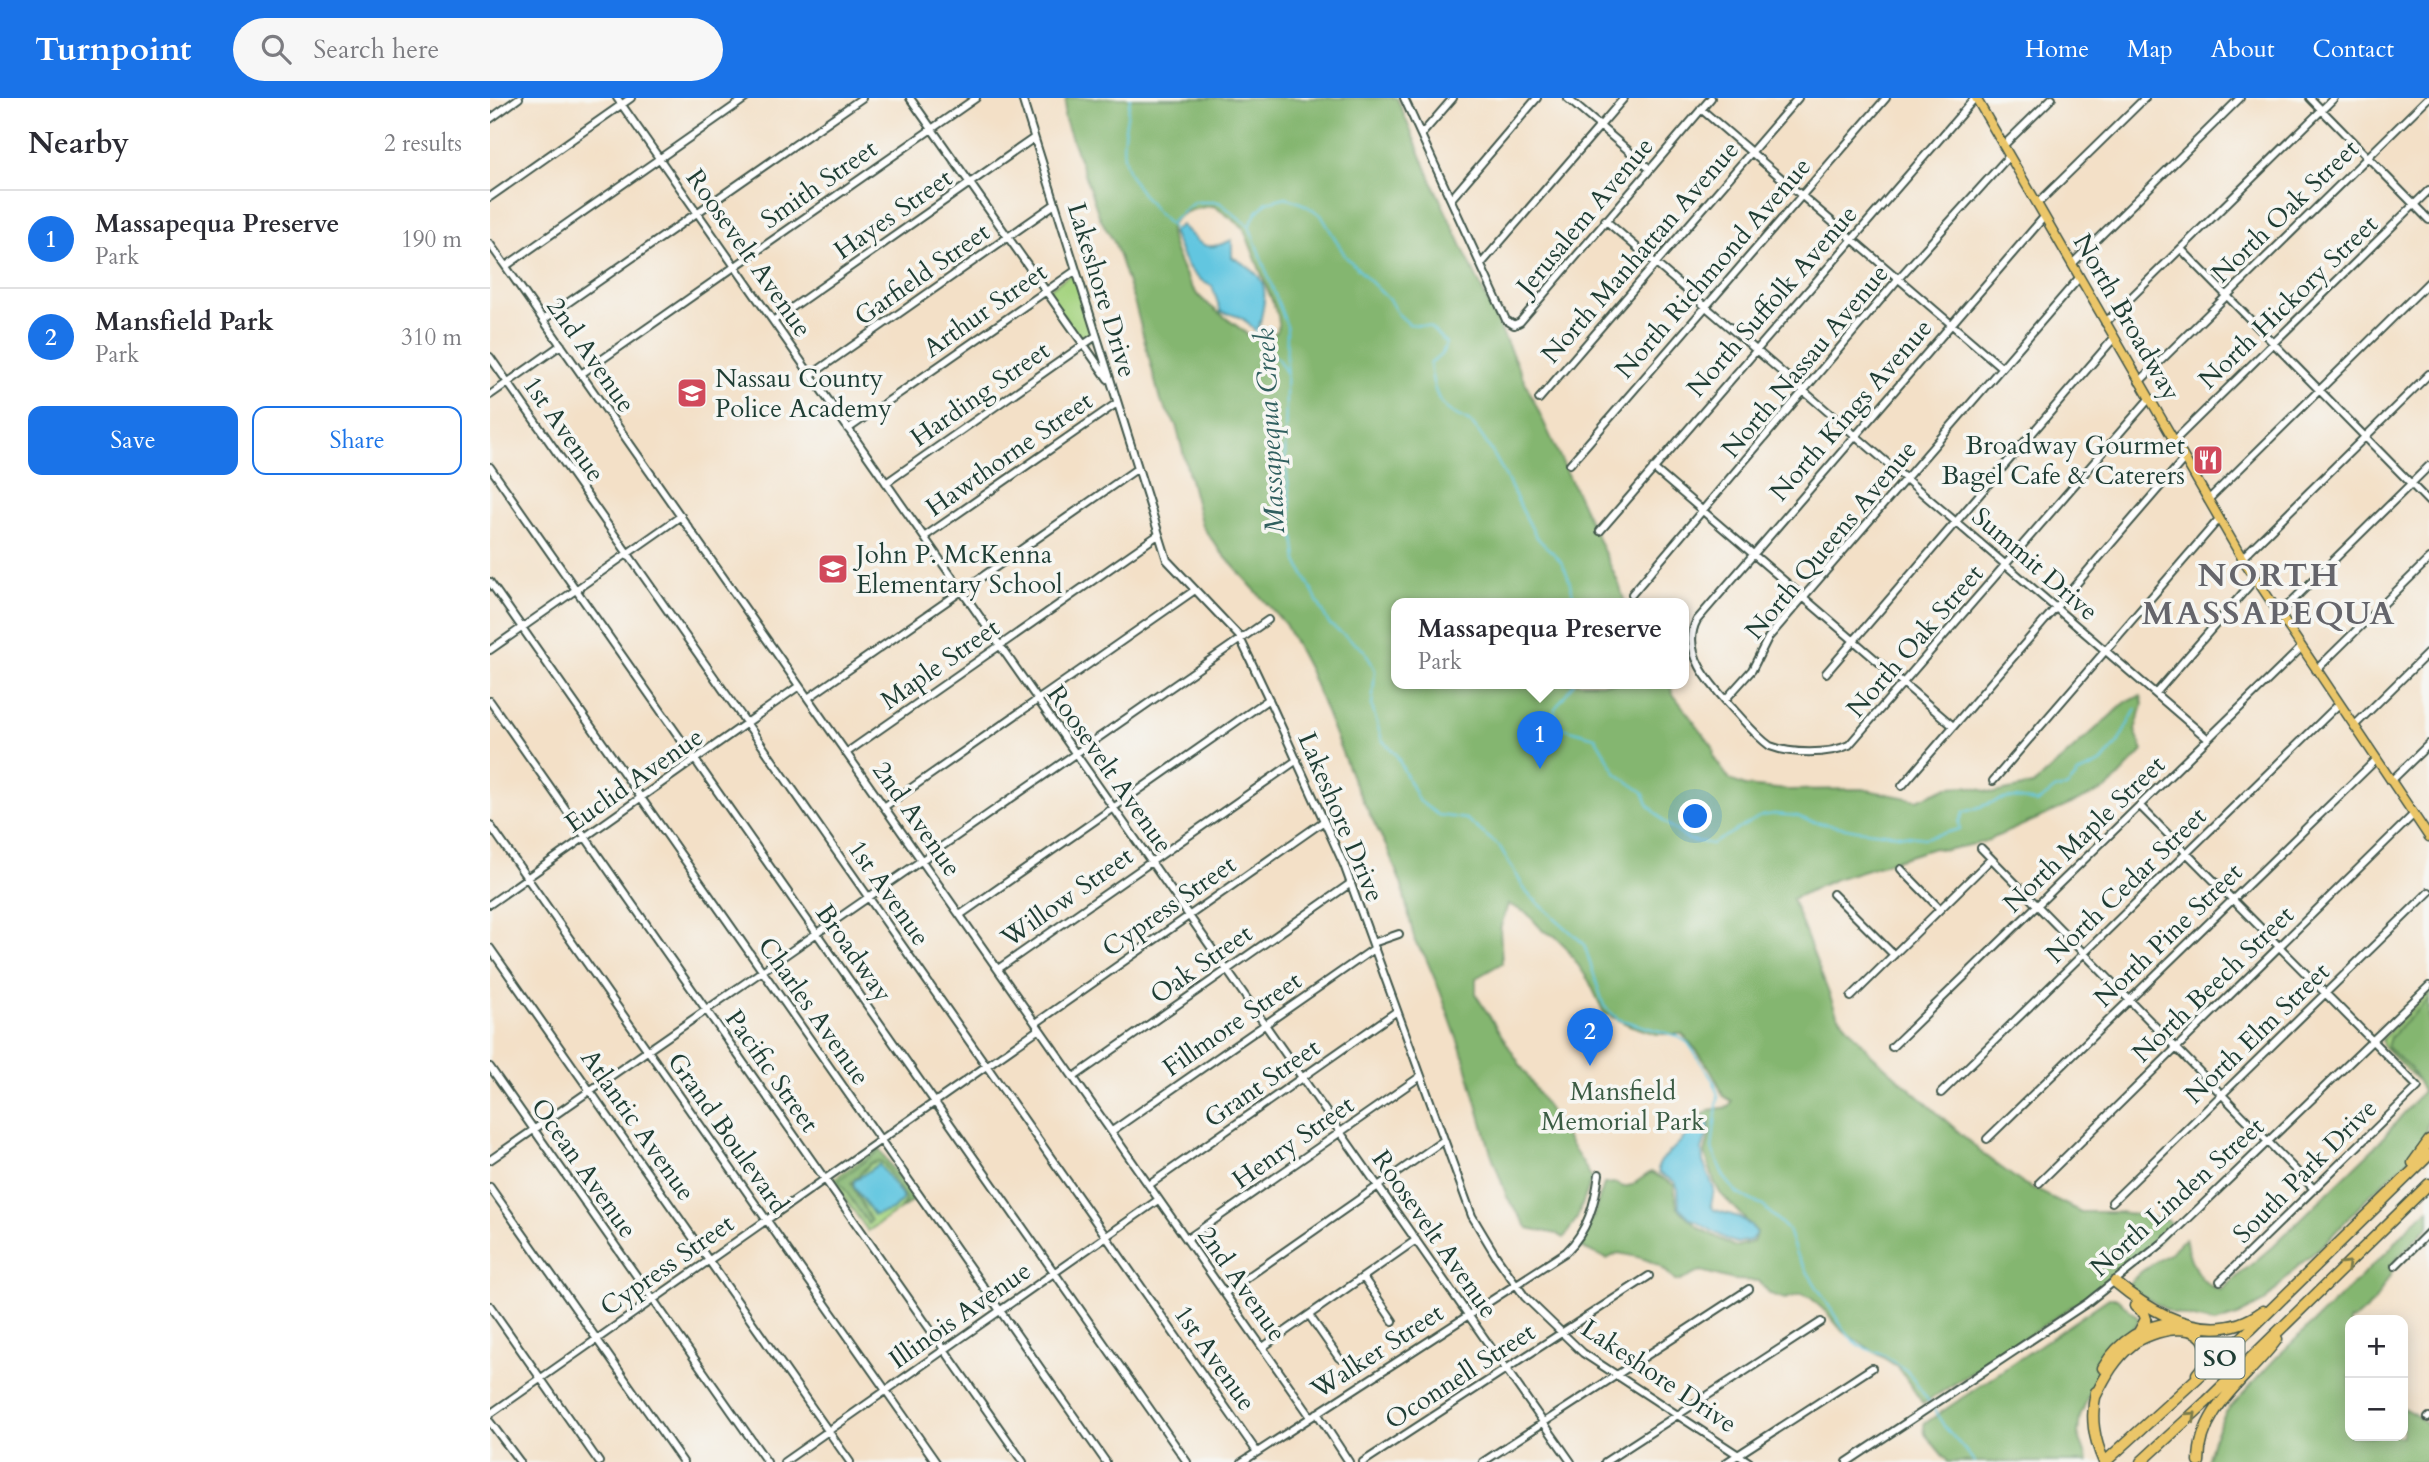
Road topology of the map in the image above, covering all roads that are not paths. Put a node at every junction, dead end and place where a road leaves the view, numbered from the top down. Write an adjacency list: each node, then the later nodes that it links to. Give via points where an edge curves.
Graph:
1 (519, 98): 26 (street)
2 (631, 98): 23 (street)
3 (746, 98): 35 (street)
4 (862, 98): 45 (street)
5 (910, 98): 28 (street)
6 (976, 98): 28 (street, Smith Street)
7 (1022, 98): 30 (street, Lakeshore Drive)
8 (1404, 98): 29 (street)
9 (1453, 98): 29 (street)
10 (1537, 98): 41 (street)
11 (1567, 98): 27 (street)
12 (1624, 98): 27 (street)
13 (1710, 98): 24 (street, Jerusalem Avenue)
14 (1798, 98): 32 (street, North Manhattan Avenue)
15 (1886, 98): 39 (street, North Richmond Avenue)
16 (1975, 98): 31 (main road, North Broadway); 50 (street, North Suffolk Avenue)
17 (2052, 98): 31 (street)
18 (2146, 98): 43 (street)
19 (2240, 98): 55 (street)
20 (2310, 98): 25 (street)
21 (2334, 98): 25 (street)
22 (2428, 98): 34 (street, North Oak Street)
23 (620, 101): 35 (street, Roosevelt Avenue); 40 (street)
24 (1701, 109): 32 (street); 36 (street, Jerusalem Avenue)
25 (2322, 110): 34 (street); 52 (street)
26 (490, 118)
27 (1600, 126): 36 (street); 53 (street)
28 (932, 129): 37 (street); 57 (street, Smith Street)
29 (1421, 135): 41 (street)
30 (1034, 138): 37 (street, Hayes Street); 42 (street, Lakeshore Drive)
31 (2003, 146): 33 (main road, North Broadway)
32 (1751, 152): 39 (street); 54 (street, North Manhattan Avenue)
33 (2009, 156): 43 (main road, North Broadway); 60 (street, North Nassau Avenue)
34 (2368, 158): 44 (street); 63 (street, North Oak Street)
35 (660, 159): 45 (street, Roosevelt Avenue); 56 (street)
36 (1650, 169): 47 (street, Jerusalem Avenue)
37 (970, 183): 49 (street); 66 (street, Hayes Street)
38 (2429, 190): 44 (street, North Hickory Street)
39 (1801, 195): 50 (street); 64 (street, North Richmond Avenue)
40 (490, 197)
41 (1452, 198): 53 (street)
42 (1055, 204): 49 (street, Garfield Street); 58 (street, Lakeshore Drive)
43 (2037, 204): 46 (main road, North Broadway)
44 (2414, 205): 48 (street); 71 (street, North Hickory Street)
45 (698, 213): 57 (street, Roosevelt Avenue); 65 (street)
46 (2044, 217): 55 (main road, North Broadway); 68 (street, North Kings Avenue)
47 (1605, 220): 53 (street, Jerusalem Avenue, via 1514,325 1506,320); 54 (street, Summit Drive)
48 (2429, 220)
49 (1008, 237): 62 (street); 79 (street, Garfield Street)
50 (1851, 238): 60 (street); 74 (street, North Suffolk Avenue)
51 (490, 244): 56 (street, 2nd Avenue)
52 (2181, 249): 63 (street); 67 (street)
53 (1482, 263)
54 (1656, 263): 64 (street, Summit Drive); 86 (street, North Manhattan Avenue)
55 (2071, 264): 59 (main road, North Broadway)
56 (506, 267): 65 (street, 2nd Avenue)
57 (735, 267): 66 (street, Roosevelt Avenue); 77 (street, Smith Street)
58 (1075, 271): 62 (street, Arthur Street); 69 (street, Lakeshore Drive)
59 (2079, 278): 67 (main road, North Broadway); 76 (street, North Queens Avenue)
60 (1898, 279): 68 (street); 84 (street, North Nassau Avenue)
61 (2429, 282): 83 (street)
62 (1046, 291): 73 (street); 89 (street, Arthur Street)
63 (2227, 296): 71 (street); 80 (street, North Oak Street)
64 (1706, 306): 74 (street, Summit Drive); 94 (street, North Richmond Avenue)
65 (544, 320): 72 (street, 2nd Avenue)
66 (773, 321): 79 (street, Roosevelt Avenue)
67 (2105, 323): 70 (main road, North Broadway)
68 (1951, 324): 76 (street); 90 (street, North Kings Avenue)
69 (1096, 336): 73 (street, Harding Street); 82 (street, Lakeshore Drive)
70 (2114, 338): 80 (main road, North Broadway); 107 (street)
71 (2273, 343): 83 (street); 92 (street, North Hickory Street)
72 (561, 345): 77 (street, 2nd Avenue); 81 (street)
73 (1083, 345): 82 (street); 100 (street, Harding Street)
74 (1756, 349): 84 (street, Summit Drive); 98 (street, North Suffolk Avenue)
75 (490, 356): 81 (street, 1st Avenue)
76 (2001, 367): 99 (street, North Queens Avenue)
77 (582, 374): 105 (street, 2nd Avenue)
78 (2429, 374): 91 (street)
79 (811, 375): 89 (street, Roosevelt Avenue)
80 (2139, 382): 87 (main road, North Broadway)
81 (508, 383): 85 (street); 111 (street, 1st Avenue)
82 (1111, 384): 88 (street, Lakeshore Drive)
83 (2319, 390): 91 (street); 102 (street)
84 (1805, 392): 90 (street, Summit Drive); 104 (street, North Nassau Avenue)
85 (490, 395)
86 (1539, 399)
87 (2149, 399): 92 (main road, North Broadway); 115 (street, North Oak Street)
88 (1117, 403): 97 (street, Lakeshore Drive); 110 (street, Hawthorne Street)
89 (848, 429): 100 (street, Roosevelt Avenue)
90 (1856, 434): 99 (street, Summit Drive); 112 (street, North Kings Avenue)
91 (2365, 437): 101 (street); 113 (street)
92 (2174, 441): 93 (main road, North Broadway)
93 (2184, 459): 102 (main road, North Broadway); 123 (street)
94 (1570, 464)
95 (2429, 466): 101 (street)
96 (490, 467): 118 (street, Broadway)
97 (1138, 468): 109 (street, Lakeshore Drive); 120 (street)
98 (1653, 468): 104 (street); 108 (street, North Suffolk Avenue)
99 (1906, 479): 107 (street, Summit Drive); 122 (street, North Queens Avenue)
100 (886, 483): 110 (street, Roosevelt Avenue)
101 (2411, 484): 103 (street); 124 (street)
102 (2208, 499): 106 (main road, North Broadway)
103 (2429, 502)
104 (1703, 511): 112 (street); 121 (street, North Nassau Avenue)
105 (681, 516): 111 (street); 137 (street, 2nd Avenue)
106 (2219, 519): 113 (main road, North Broadway); 132 (street)
107 (1955, 521): 115 (street, Summit Drive); 128 (street)
108 (1600, 531)
109 (1158, 535): 119 (street, Lakeshore Drive, via 1167,560); 129 (street, Maple Street)
110 (924, 537): 120 (street, Roosevelt Avenue)
111 (628, 553): 118 (street); 145 (street, 1st Avenue)
112 (1753, 554): 122 (street); 142 (street, North Kings Avenue, via 1692,632 1702,671)
113 (2242, 558): 116 (main road, North Broadway)
114 (2429, 559): 134 (street)
115 (2006, 564): 123 (street, Summit Drive); 136 (street, North Oak Street)
116 (2255, 579): 124 (main road, North Broadway); 138 (street)
117 (490, 582): 126 (street, Charles Avenue)
118 (576, 590): 126 (street); 154 (street, Broadway)
119 (1195, 590): 127 (street, Lakeshore Drive); 140 (street)
120 (962, 591): 129 (street, Roosevelt Avenue); 139 (street)
121 (1632, 594)
122 (1803, 597): 128 (street); 142 (street, North Queens Avenue)
123 (2056, 607): 132 (street, Summit Drive); 146 (street)
124 (2279, 614): 130 (main road, North Broadway)
125 (1268, 620): 127 (street)
126 (522, 628): 131 (street); 158 (street, Charles Avenue)
127 (1241, 639): 141 (street, Lakeshore Drive); 151 (street)
128 (1853, 640): 135 (street); 136 (street)
129 (1000, 645): 140 (street, Roosevelt Avenue); 150 (street, Maple Street)
130 (2301, 648): 134 (main road, North Broadway); 148 (street, North Maple Street)
131 (490, 650)
132 (2106, 650): 138 (street, Summit Drive); 155 (street)
133 (2429, 652): 147 (street)
134 (2316, 670): 144 (main road, North Broadway)
135 (1826, 673)
136 (1903, 683): 142 (street, North Oak Street, via 1853,742 1833,750 1790,751 1770,746); 146 (street)
137 (799, 686): 139 (street, 2nd Avenue); 145 (street, Euclid Avenue)
138 (2156, 693): 148 (street, Summit Drive)
139 (808, 698): 150 (street, 2nd Avenue)
140 (1038, 699): 151 (street, Roosevelt Avenue); 160 (street)
141 (1269, 699): 153 (street, Lakeshore Drive); 161 (street)
142 (1725, 700)
143 (490, 701): 166 (street, Pacific Street)
144 (2339, 704): 147 (main road, North Broadway); 168 (street, North Cedar Street)
145 (747, 724): 154 (street, Euclid Avenue); 177 (street, 1st Avenue)
146 (1953, 726): 157 (street)
147 (2354, 726): 152 (main road, North Broadway)
148 (2208, 739): 159 (street, North Maple Street)
149 (2429, 744): 156 (street)
150 (846, 753): 160 (street, 2nd Avenue)
151 (1076, 754): 161 (street, Roosevelt Avenue); 170 (street)
152 (2376, 759): 156 (main road, North Broadway); 178 (street, North Pine Street)
153 (1297, 760): 163 (street, Lakeshore Drive); 171 (street, Willow Street)
154 (696, 761): 158 (street, Euclid Avenue); 184 (street, Broadway)
155 (1993, 781)
156 (2391, 781): 162 (main road, North Broadway)
157 (1902, 786)
158 (642, 799): 166 (street, Euclid Avenue); 193 (street, Charles Avenue)
159 (2140, 806): 168 (street); 180 (street, North Maple Street)
160 (884, 807): 170 (street, 2nd Avenue)
161 (1113, 808): 171 (street, Roosevelt Avenue); 182 (street)
162 (2414, 814): 165 (main road, North Broadway); 187 (street, North Beech Street)
163 (1324, 821): 174 (street, Lakeshore Drive); 183 (street, Cypress Street)
164 (490, 825): 173 (street, Grand Boulevard)
165 (2429, 836)
166 (585, 838): 173 (street, Euclid Avenue); 198 (street, Pacific Street)
167 (1980, 848): 169 (street)
168 (2187, 852): 178 (street); 189 (street, North Cedar Street)
169 (1991, 859): 180 (street); 181 (street)
170 (922, 861): 177 (street); 182 (street, 2nd Avenue)
171 (1151, 862): 183 (street, Roosevelt Avenue); 191 (street, Willow Street)
172 (1900, 869): 181 (street)
173 (527, 878): 179 (street, Euclid Avenue); 205 (street, Grand Boulevard)
174 (1351, 883): 186 (street, Lakeshore Drive); 192 (street, Oak Street)
175 (2429, 892): 195 (street, North Elm Street)
176 (1833, 894): 190 (street)
177 (869, 898): 184 (street); 206 (street, 1st Avenue)
178 (2233, 899): 187 (street); 197 (street, North Pine Street)
179 (490, 904)
180 (2038, 906): 189 (street); 203 (street, North Maple Street)
181 (1940, 909): 190 (street)
182 (960, 915): 191 (street, 2nd Avenue)
183 (1189, 916): 192 (street, Roosevelt Avenue); 201 (street, Cypress Street)
184 (817, 934): 193 (street); 214 (street, Broadway)
185 (1399, 934): 186 (street, Fillmore Street)
186 (1374, 946): 199 (street, Lakeshore Drive); 200 (street, Fillmore Street)
187 (2279, 946): 195 (street); 204 (street, North Beech Street)
188 (490, 948): 211 (street, Atlantic Avenue)
189 (2084, 953): 197 (street); 212 (street, North Cedar Street)
190 (1894, 955): 196 (street)
191 (998, 969): 201 (street, 2nd Avenue)
192 (1227, 970): 200 (street, Roosevelt Avenue); 209 (street, Oak Street)
193 (763, 971): 198 (street); 219 (street, Charles Avenue)
194 (2429, 986): 202 (street, North Linden Street)
195 (2326, 993): 202 (street); 213 (street, North Elm Street)
196 (1850, 997)
197 (2130, 1000): 204 (street); 218 (street, North Pine Street)
198 (706, 1010): 205 (street); 226 (street, Pacific Street)
199 (1397, 1011): 208 (street, Lakeshore Drive); 210 (street, Grant Street)
200 (1265, 1024): 210 (street, Roosevelt Avenue); 216 (street, Fillmore Street)
201 (1038, 1026): 206 (street, Cypress Street); 209 (street, 2nd Avenue)
202 (2372, 1041): 222 (street, North Linden Street); 232 (street, South Park Drive, via 2417,1087)
203 (1892, 1047)
204 (2176, 1048): 213 (street); 227 (street, North Beech Street)
205 (648, 1051): 211 (street); 238 (street, Grand Boulevard)
206 (987, 1066): 214 (street, Cypress Street); 240 (street, 1st Avenue)
207 (490, 1067): 215 (street, Ocean Avenue)
208 (1421, 1076): 217 (street, Henry Street); 220 (street, Lakeshore Drive)
209 (1073, 1077): 216 (street, 2nd Avenue)
210 (1303, 1078): 217 (street, Roosevelt Avenue); 228 (street, Grant Street)
211 (590, 1091): 215 (street); 244 (street, Atlantic Avenue)
212 (1941, 1093)
213 (2222, 1095): 222 (street); 236 (street, North Elm Street)
214 (935, 1102): 219 (street, Cypress Street); 246 (street, Broadway)
215 (534, 1130): 224 (street); 254 (street, Ocean Avenue)
216 (1112, 1131): 228 (street, 2nd Avenue)
217 (1340, 1132): 230 (street, Roosevelt Avenue); 241 (street, Henry Street)
218 (1987, 1139)
219 (881, 1140): 226 (street, Cypress Street); 256 (street, Charles Avenue)
220 (1444, 1140): 230 (street); 250 (street, Lakeshore Drive, via 1472,1216)
221 (2429, 1141): 234 (highway)
222 (2268, 1142): 232 (street); 251 (street, North Linden Street)
223 (2429, 1155): 234 (highway, SO)
224 (490, 1160)
225 (1599, 1174): 250 (street, Walker Street, via 1596,1196 1579,1238 1566,1252)
226 (825, 1179): 238 (street, Cypress Street); 267 (street, Pacific Street)
227 (2039, 1182)
228 (1149, 1185): 235 (street, 2nd Avenue)
229 (2429, 1185): 237 (highway, SO)
230 (1378, 1186): 242 (street, Roosevelt Avenue); 253 (street)
231 (490, 1187): 265 (street)
232 (2314, 1189): 249 (street, South Park Drive)
233 (2429, 1192): 237 (highway)
234 (2389, 1194): 243 (highway, SO)
235 (1158, 1200): 240 (street, Illinois Avenue); 241 (street, 2nd Avenue)
236 (2112, 1202)
237 (2401, 1211): 257 (highway, SO, one-way to 237)
238 (766, 1220): 244 (street, Cypress Street); 273 (street, Grand Boulevard)
239 (2429, 1232): 245 (street)
240 (1106, 1236): 246 (street, Illinois Avenue); 282 (street, 1st Avenue)
241 (1187, 1239): 253 (street, 2nd Avenue)
242 (1416, 1240): 248 (street); 259 (street, Roosevelt Avenue)
243 (2332, 1251): 262 (highway, via 2247,1321 2215,1327); 281 (highway, SO)
244 (709, 1260): 254 (street, Cypress Street); 280 (street, Atlantic Avenue)
245 (2395, 1266)
246 (1054, 1273): 256 (street, Illinois Avenue); 294 (street, Broadway)
247 (1649, 1276): 264 (street, Oconnell Street)
248 (1363, 1278): 258 (street); 260 (street)
249 (2220, 1281)
250 (1516, 1284): 259 (street, Walker Street); 264 (street, Lakeshore Drive)
251 (2113, 1284): 262 (highway); 263 (highway, via 2144,1313 2146,1322); 303 (street, North Linden Street)
252 (1749, 1289): 271 (street)
253 (1225, 1293): 266 (street, 2nd Avenue)
254 (653, 1299): 265 (street, Cypress Street); 288 (street, Ocean Avenue)
255 (490, 1306): 272 (street)
256 (1000, 1311): 267 (street, Illinois Avenue); 293 (street, Charles Avenue)
257 (2298, 1312): 304 (highway, SO, one-way to 257); 305 (highway, via 2213,1412 2201,1439)
258 (1308, 1315): 266 (street); 268 (street)
259 (1468, 1315): 270 (street, Roosevelt Avenue); 277 (street, Walker Street)
260 (1393, 1321)
261 (1821, 1322): 276 (street)
262 (2180, 1322): 263 (highway)
263 (2139, 1332): 274 (highway, via 2110,1357)
264 (1562, 1333): 270 (street, Oconnell Street); 271 (street, Lakeshore Drive)
265 (596, 1339): 272 (street, Cypress Street); 287 (street)
266 (1263, 1347): 277 (street, 2nd Avenue)
267 (944, 1350): 273 (street, Illinois Avenue); 292 (street, Pacific Street)
268 (1339, 1358)
269 (1872, 1368): 283 (street)
270 (1506, 1369): 279 (street, Roosevelt Avenue); 297 (street, Oconnell Street)
271 (1618, 1375): 276 (street, Lakeshore Drive); 279 (street)
272 (540, 1378): 275 (street, Cypress Street); 286 (street)
273 (886, 1391): 280 (street, Illinois Avenue); 291 (street, Grand Boulevard)
274 (2095, 1397): 281 (highway, via 2118,1359 2140,1339 2173,1329 2199,1335 2207,1346 2204,1365); 284 (highway, via 2092,1422)
275 (490, 1414)
276 (1678, 1414): 283 (street, Lakeshore Drive); 300 (street)
277 (1314, 1415): 282 (street, Walker Street); 296 (street, 2nd Avenue)
278 (490, 1422): 285 (street)
279 (1544, 1423): 298 (street); 299 (street, Roosevelt Avenue)
280 (828, 1431): 289 (street, Illinois Avenue); 290 (street, Atlantic Avenue)
281 (2141, 1431): 284 (highway, SO)
282 (1257, 1452): 295 (street, Walker Street)
283 (1739, 1454): 301 (street); 302 (street, Lakeshore Drive)
284 (2104, 1460)
285 (520, 1462)
286 (599, 1462)
287 (683, 1462)
288 (767, 1462)
289 (784, 1462)
290 (850, 1462)
291 (936, 1462)
292 (1023, 1462)
293 (1107, 1462)
294 (1187, 1462)
295 (1242, 1462)
296 (1349, 1462)
297 (1363, 1462)
298 (1483, 1462)
299 (1571, 1462)
300 (1605, 1462)
301 (1727, 1462)
302 (1749, 1462)
303 (1847, 1462)
304 (2141, 1462)
305 (2199, 1462)

